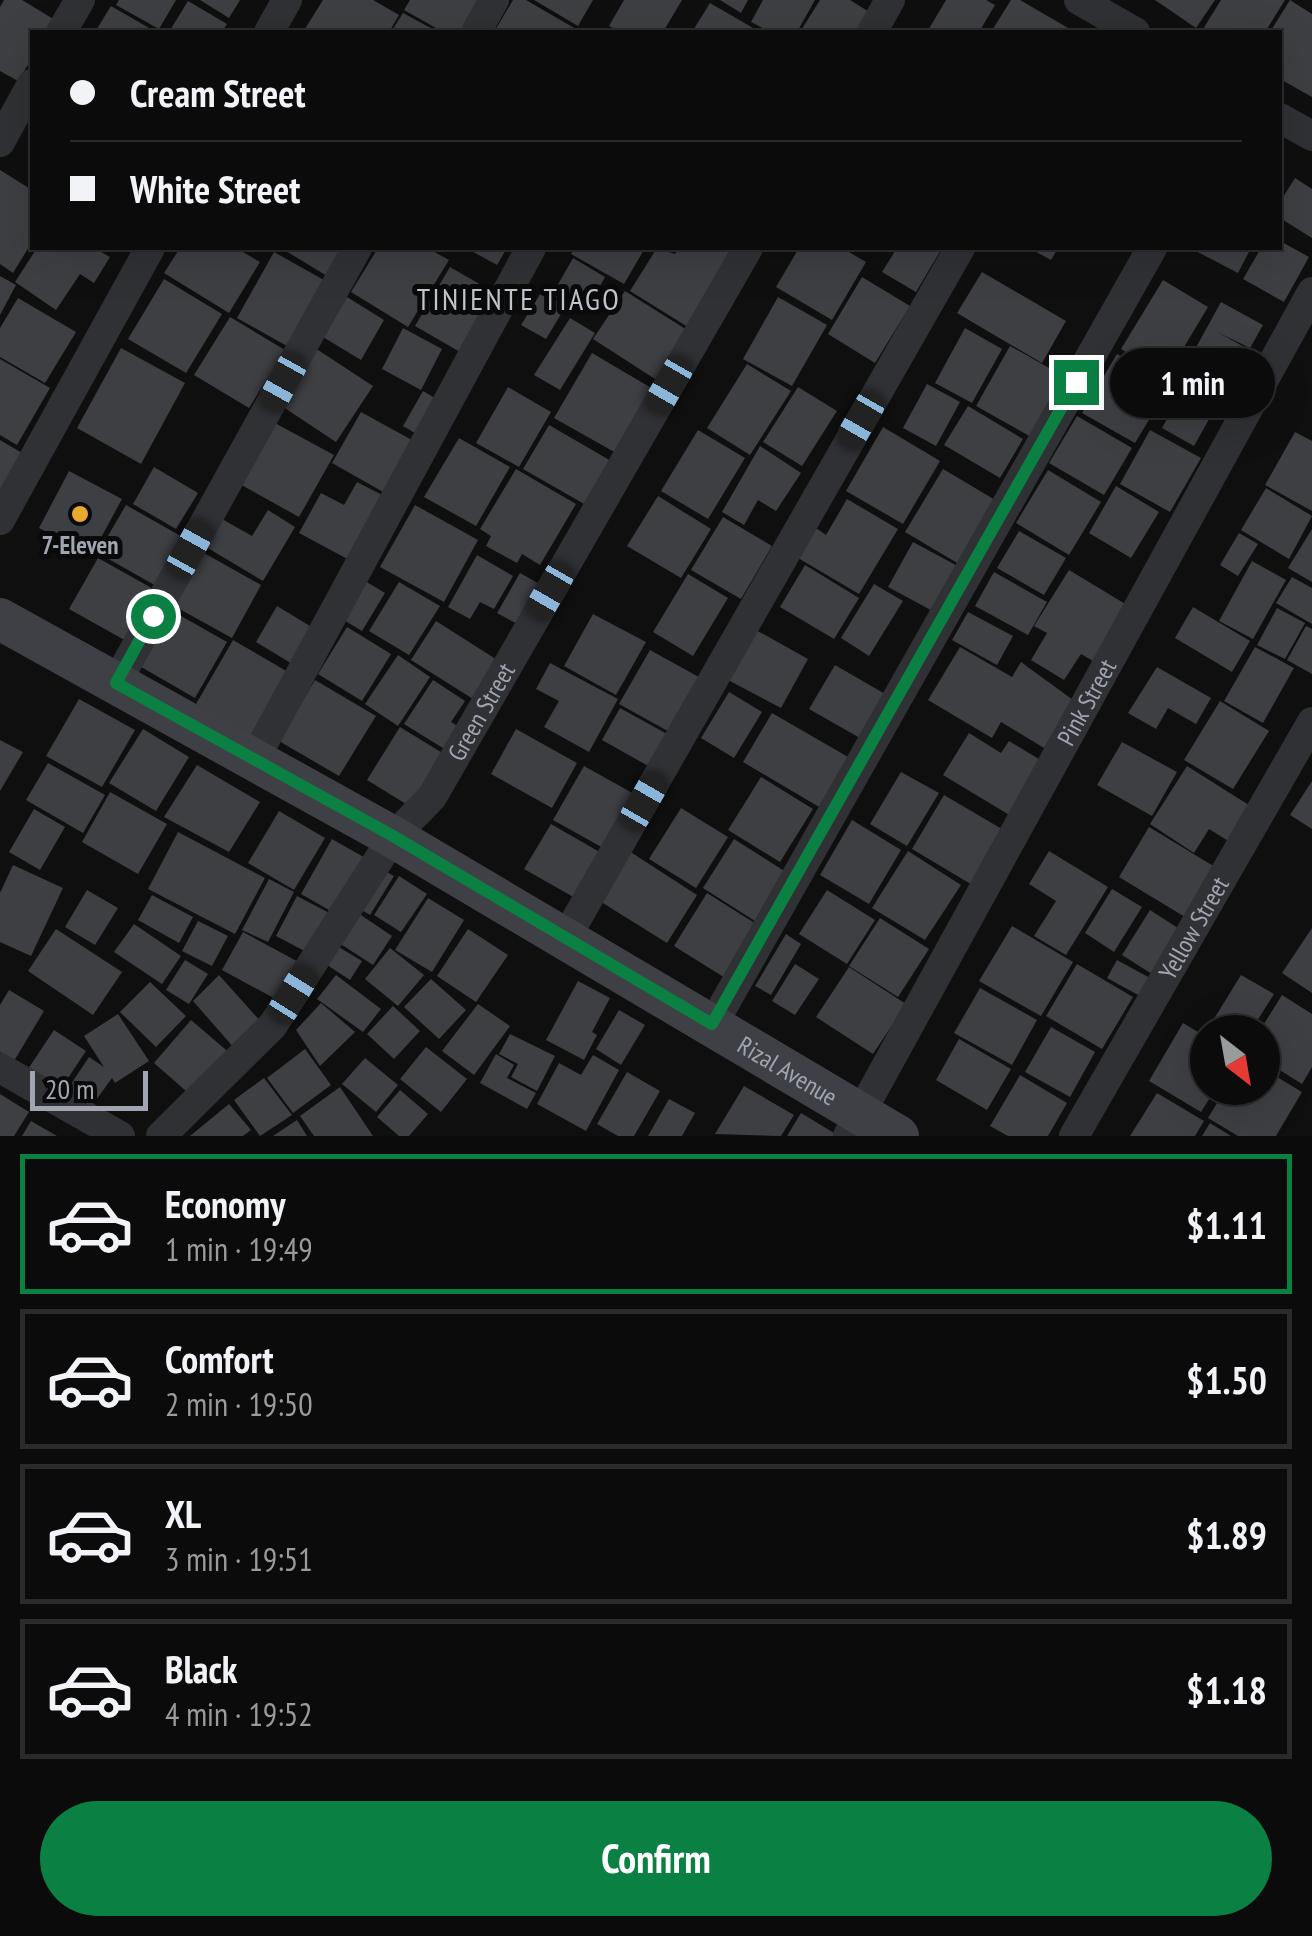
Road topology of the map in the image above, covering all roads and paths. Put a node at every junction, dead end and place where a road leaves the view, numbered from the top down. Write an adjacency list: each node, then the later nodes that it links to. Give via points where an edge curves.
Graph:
1 (80, 0): 6 (street)
2 (287, 0): 7 (street)
3 (494, 0): 8 (street)
4 (890, 0): 9 (street)
5 (1086, 14): 10 (street)
6 (63, 30)
7 (270, 30)
8 (477, 30)
9 (873, 30)
10 (1130, 30)
11 (30, 88): 14 (street)
12 (1282, 119): 13 (street)
13 (1312, 136)
14 (0, 142)
15 (149, 250): 22 (street)
16 (356, 250): 24 (street)
17 (530, 250): 26 (street)
18 (747, 250): 27 (street, Green Street, via 432,797)
19 (959, 250): 28 (street)
20 (1151, 250): 29 (street)
21 (1312, 292): 31 (street, Pink Street)
22 (0, 520)
23 (0, 619): 24 (main road, Rizal Avenue)
24 (116, 683): 26 (main road, Rizal Avenue)
25 (1312, 722): 35 (street, Yellow Street)
26 (254, 760): 27 (main road, Rizal Avenue)
27 (393, 836): 28 (main road, Rizal Avenue); 33 (street, Green Street, via 273,1025)
28 (565, 939): 29 (main road, Rizal Avenue)
29 (712, 1024): 31 (main road, Rizal Avenue)
30 (0, 1068): 32 (street)
31 (854, 1125): 34 (main road, Rizal Avenue)
32 (120, 1136)
33 (161, 1136)
34 (898, 1136)
35 (1074, 1136)

